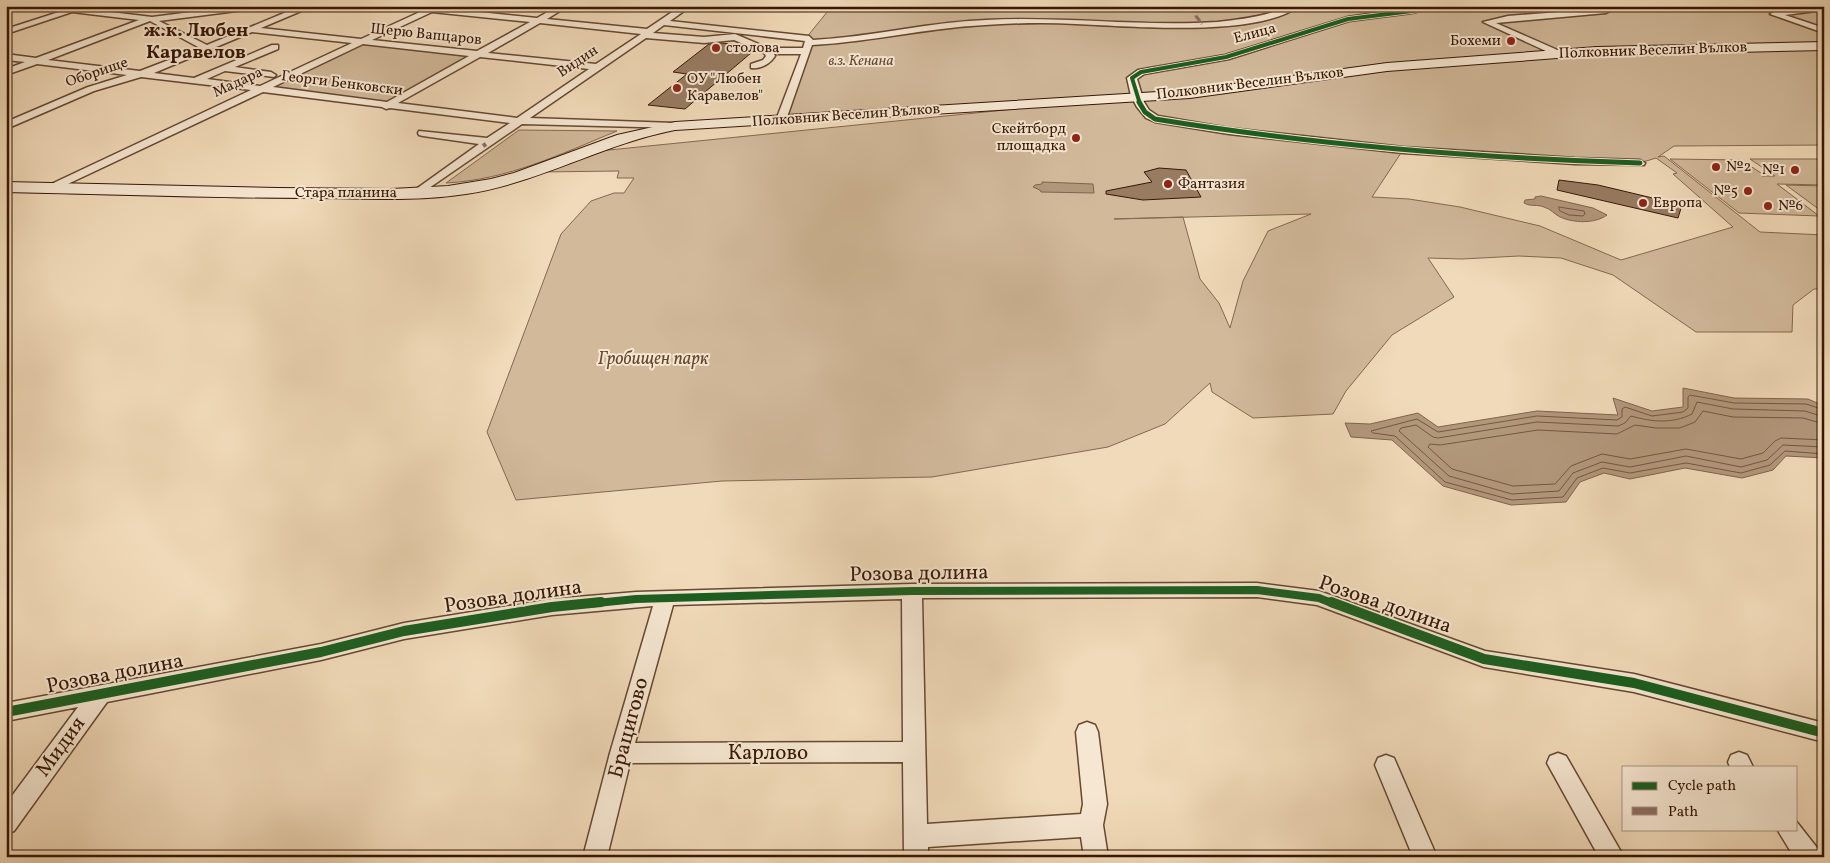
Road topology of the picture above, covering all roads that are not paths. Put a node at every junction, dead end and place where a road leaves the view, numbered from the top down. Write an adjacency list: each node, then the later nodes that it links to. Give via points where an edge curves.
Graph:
1 (38, 6): 15 (street)
2 (84, 6): 15 (street)
3 (186, 6): 16 (street)
4 (260, 6): 16 (street)
5 (309, 6): 20 (street, Оборище)
6 (401, 6): 12 (street)
7 (564, 6): 17 (street)
8 (1295, 6): 24 (street, via 1253,19 1214,24 1156,25 1074,18 970,23)
9 (1434, 6): 46 (street, Елица, via 1412,12 1348,19 1294,38 1226,56 1140,72 1132,78)
10 (1599, 6): 33 (street, via 1606,11 1487,22)
11 (669, 7): 13 (street)
12 (434, 8): 17 (street); 26 (street, Мадара)
13 (684, 8): 18 (street, Видин)
14 (1824, 8): 21 (street, via 1774,14)
15 (70, 11): 16 (street); 19 (street); 22 (street)
16 (152, 18): 30 (street); 35 (street)
17 (539, 20): 23 (street); 32 (street)
18 (664, 23): 23 (street, Видин); 27 (street)
19 (6, 24)
20 (252, 30): 26 (street, Щерю Вапцаров); 30 (street, Оборище)
21 (1824, 31)
22 (6, 32)
23 (646, 33): 31 (street, via 704,40 735,37); 38 (street, Видин)
24 (854, 40): 25 (street); 27 (street)
25 (905, 41)
26 (361, 42): 32 (street, Щерю Вапцаров); 45 (street, Мадара)
27 (806, 44): 31 (street); 48 (street)
28 (1824, 46): 33 (main road, Полковник Веселин Вълков)
29 (275, 47): 39 (street)
30 (207, 48): 36 (street, Оборище)
31 (767, 51): 37 (street, via 772,56)
32 (478, 54): 38 (street, Щерю Вапцаров); 47 (street)
33 (1559, 54): 46 (main road, Полковник Веселин Вълков, via 1387,67 1224,90)
34 (6, 56): 35 (street, Георги Бенковски)
35 (38, 60): 40 (street); 41 (street, Георги Бенковски)
36 (162, 66): 41 (street, Оборище); 42 (street)
37 (754, 66)
38 (598, 67): 49 (street, Видин)
39 (224, 69): 42 (street); 43 (street)
40 (6, 72)
41 (142, 73): 44 (street, Георги Бенковски); 50 (street, Оборище, via 91,89)
42 (212, 73): 44 (street)
43 (271, 75)
44 (196, 80): 45 (street, Георги Бенковски)
45 (261, 89): 47 (street, Георги Бенковски); 56 (street, Мадара)
46 (1136, 97): 48 (main road, Полковник Веселин Вълков); 54 (street, via 1144,112 1155,119 1229,131 1403,150)
47 (386, 106): 49 (street, Георги Бенковски)
48 (781, 120): 51 (main road, Полковник Веселин Вълков)
49 (519, 121): 51 (street, Георги Бенковски); 53 (street, Видин)
50 (6, 126)
51 (675, 126): 57 (main road, Стара планина, via 630,136 492,185)
52 (422, 133): 53 (street)
53 (487, 144): 57 (street, Видин)
54 (1640, 163)
55 (6, 187): 56 (main road, Стара планина)
56 (51, 188): 57 (main road, Стара планина)
57 (416, 194)
58 (912, 591): 59 (street, Розова долина); 63 (street, Розова долина, via 1257,590 1319,598 1484,659 1634,683); 64 (street)
59 (665, 599): 60 (street, Розова долина, via 552,607 404,631 321,652); 65 (street, Брацигово)
60 (99, 696): 61 (street, Розова долина); 68 (street, Мидия)
61 (6, 712)
62 (1087, 732): 69 (street, via 1095,804)
63 (1824, 732)
64 (914, 752): 65 (street, Карлово); 71 (street)
65 (621, 753): 72 (street, Брацигово)
66 (1558, 763): 75 (street)
67 (1386, 765): 74 (street)
68 (6, 823)
69 (1091, 825): 71 (street); 73 (street)
70 (1790, 830): 76 (street)
71 (916, 846)
72 (595, 857)
73 (1096, 857)
74 (1425, 857)
75 (1612, 857)
76 (1809, 857)

